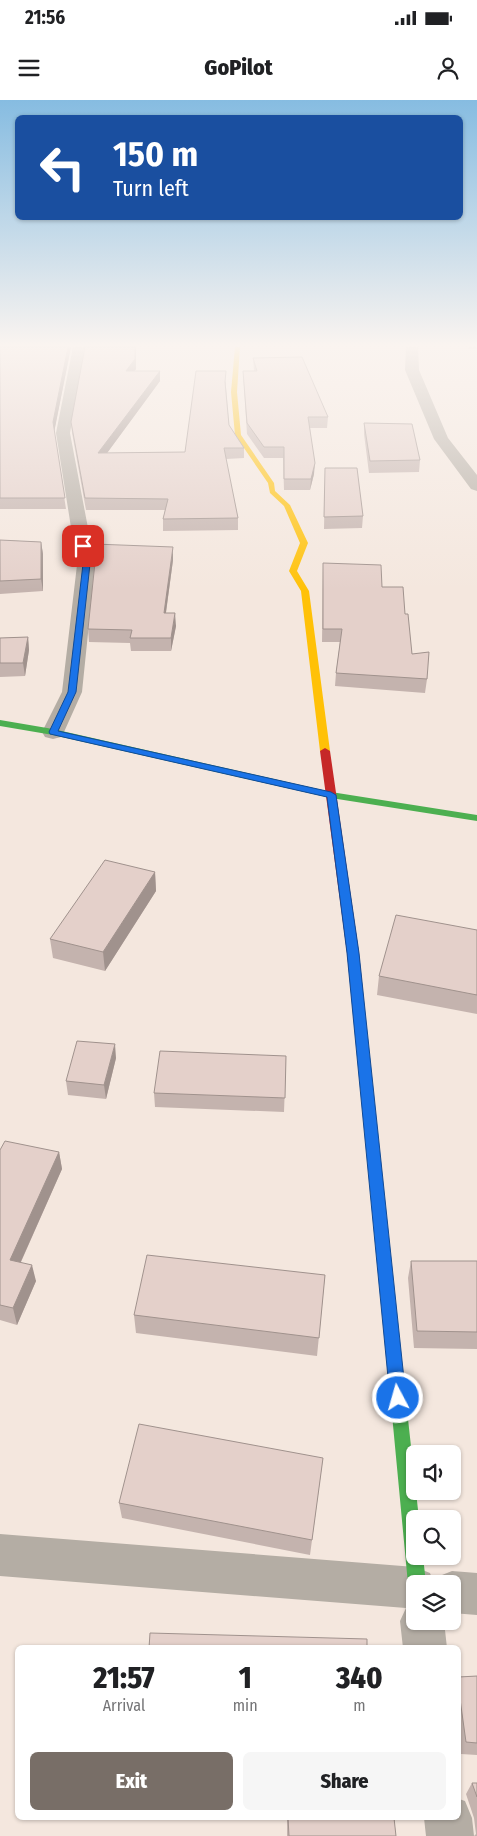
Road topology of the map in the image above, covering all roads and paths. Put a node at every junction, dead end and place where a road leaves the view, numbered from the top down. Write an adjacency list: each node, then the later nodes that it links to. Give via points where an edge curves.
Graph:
1 (64, 428): 6 (street, via 86,564 72,692)
2 (237, 428): 7 (street, via 238,434 271,483 272,492 286,505 304,543 293,571 305,591)
3 (436, 428): 4 (street, via 441,439)
4 (477, 486)
5 (0, 723): 6 (street)
6 (53, 732): 7 (street)
7 (331, 795): 8 (street); 10 (street, via 353,953)
8 (477, 818)
9 (0, 1555): 11 (street)
10 (416, 1575)
11 (406, 1587)
12 (461, 1593): 13 (street)
13 (477, 1594)
14 (423, 1630): 15 (street)
15 (426, 1645)
16 (448, 1820): 17 (street)
17 (450, 1836)

